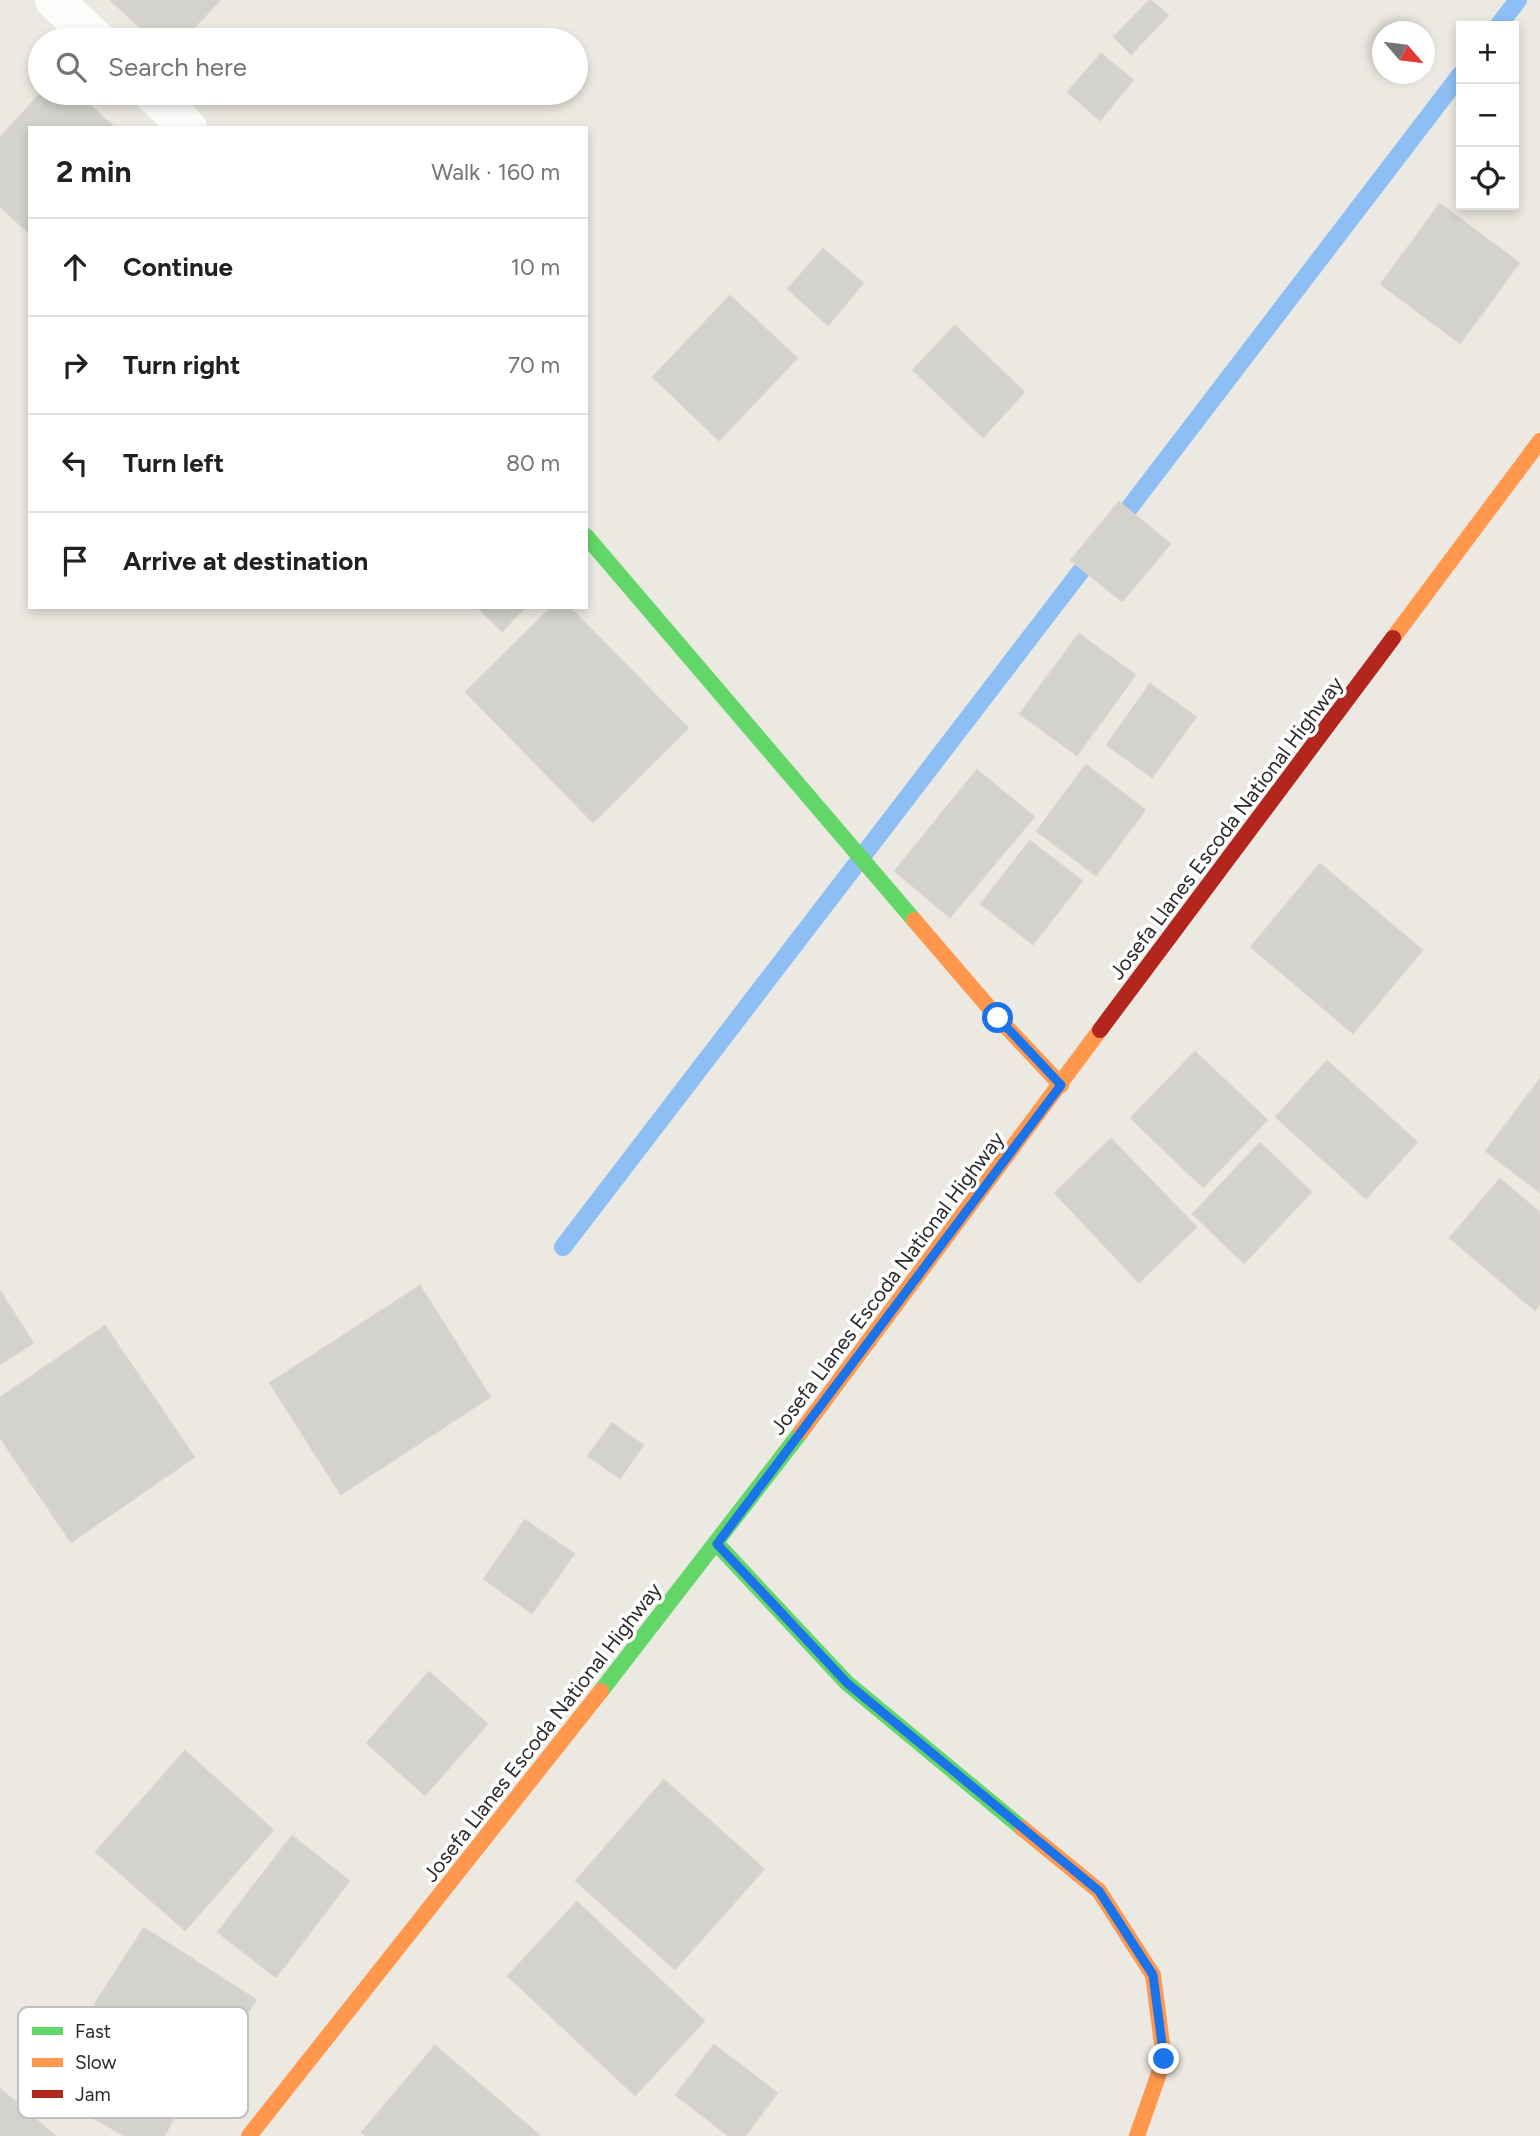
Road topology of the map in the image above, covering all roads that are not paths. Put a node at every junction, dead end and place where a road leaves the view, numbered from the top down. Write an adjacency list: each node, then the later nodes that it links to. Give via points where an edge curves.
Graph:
1 (54, 0): 2 (street)
2 (84, 28)
3 (164, 105): 4 (street)
4 (186, 126)
5 (1540, 441): 7 (main road, Josefa Llanes Escoda National Highway)
6 (588, 538): 7 (main road)
7 (1061, 1085): 8 (main road, Josefa Llanes Escoda National Highway)
8 (717, 1544): 9 (main road, Josefa Llanes Escoda National Highway); 10 (main road, via 847,1683 1099,1891 1153,1975 1164,2059)
9 (249, 2136)
10 (1138, 2136)

